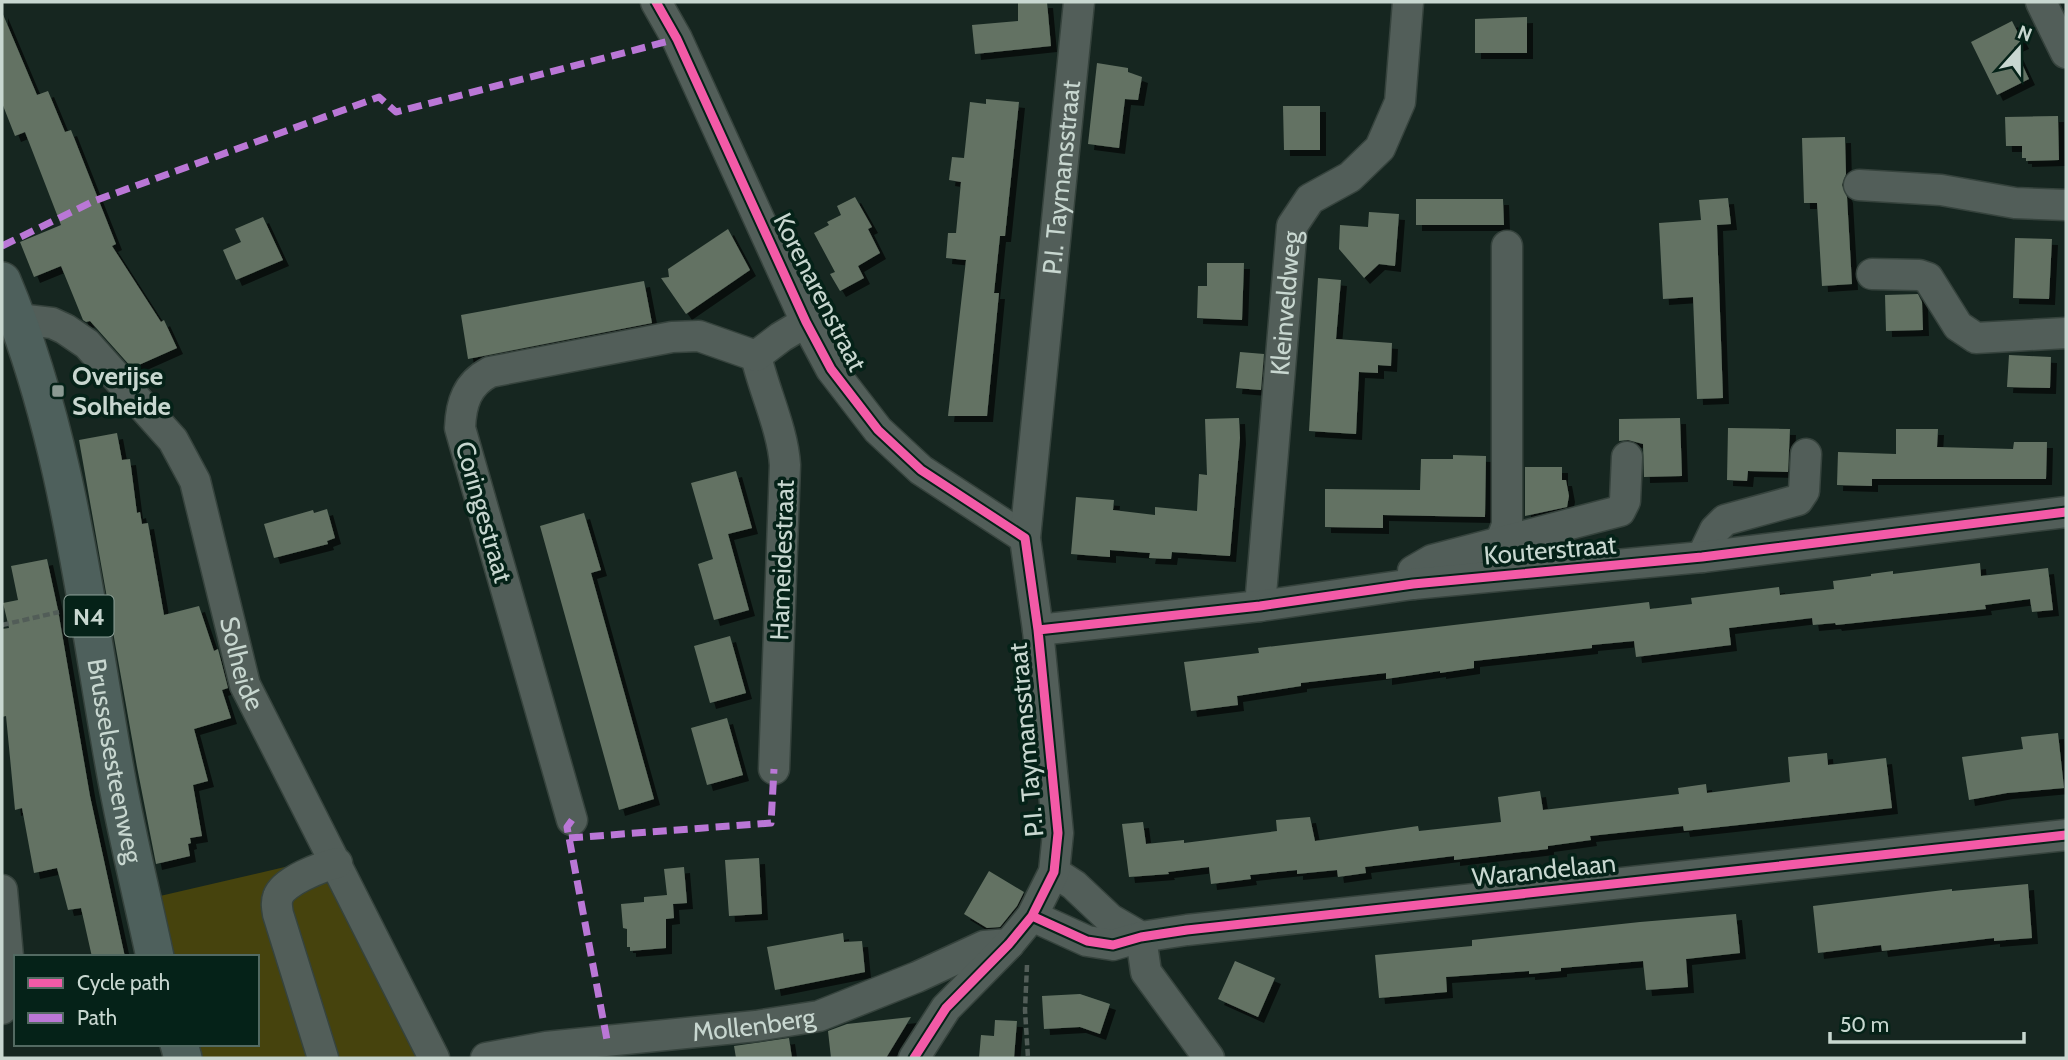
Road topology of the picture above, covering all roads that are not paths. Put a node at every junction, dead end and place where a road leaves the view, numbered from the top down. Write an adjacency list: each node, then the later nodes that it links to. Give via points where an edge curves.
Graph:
1 (656, 2): 12 (street, Korenarenstraat)
2 (1079, 2): 18 (street, P.I. Taymansstraat)
3 (1408, 2): 22 (street, Kleinveldweg, via 1400,102 1380,148 1350,177 1310,199 1292,226)
4 (2041, 2): 5 (street)
5 (2066, 52)
6 (1859, 185): 7 (street)
7 (2066, 205)
8 (1507, 246): 19 (street, via 1507,525)
9 (1872, 274): 13 (street, via 1928,278 1958,326 1976,338)
10 (2, 281): 11 (main road, Brusselsesteenweg / N4)
11 (18, 319): 27 (street, Solheide, via 52,323 87,344 173,440 194,481 245,685); 33 (main road, Brusselsesteenweg / N4, via 63,481)
12 (806, 322): 14 (street); 18 (street, Korenarenstraat, via 831,369 878,430 921,470)
13 (2066, 333)
14 (755, 356): 24 (street, Hameidestraat, via 784,446 785,465); 25 (street, Coringestraat, via 699,336 672,337 490,372 467,393 460,428)
15 (1806, 454): 20 (street, via 1804,491 1798,499 1725,520 1714,530)
16 (1627, 457): 19 (street, via 1625,501 1620,512)
17 (2066, 512): 20 (street, Kouterstraat)
18 (1025, 538): 23 (street, P.I. Taymansstraat)
19 (1501, 541): 21 (street, via 1432,560 1413,571)
20 (1702, 557): 21 (street, Kouterstraat)
21 (1413, 584): 22 (street, Kouterstraat)
22 (1260, 606): 23 (street, Kouterstraat)
23 (1038, 630): 28 (street, P.I. Taymansstraat, via 1058,833)
24 (774, 769)
25 (572, 820)
26 (2066, 835): 31 (street, Warandelaan)
27 (337, 863): 35 (street, via 290,883 276,899); 36 (street, Solheide)
28 (1054, 872): 30 (street, P.I. Taymansstraat); 31 (street, via 1110,919)
29 (2, 890): 34 (street, via 10,979)
30 (1032, 916): 31 (street, Warandelaan, via 1087,941 1113,946); 32 (street, P.I. Taymansstraat)
31 (1141, 937): 39 (street, via 1146,972)
32 (1009, 944): 37 (street, Mollenberg, via 984,946 820,1016); 38 (street, P.I. Taymansstraat, via 946,1008)
33 (155, 955)
34 (2, 1009)
35 (323, 1058)
36 (434, 1058)
37 (486, 1058)
38 (914, 1058)
39 (1209, 1058)

